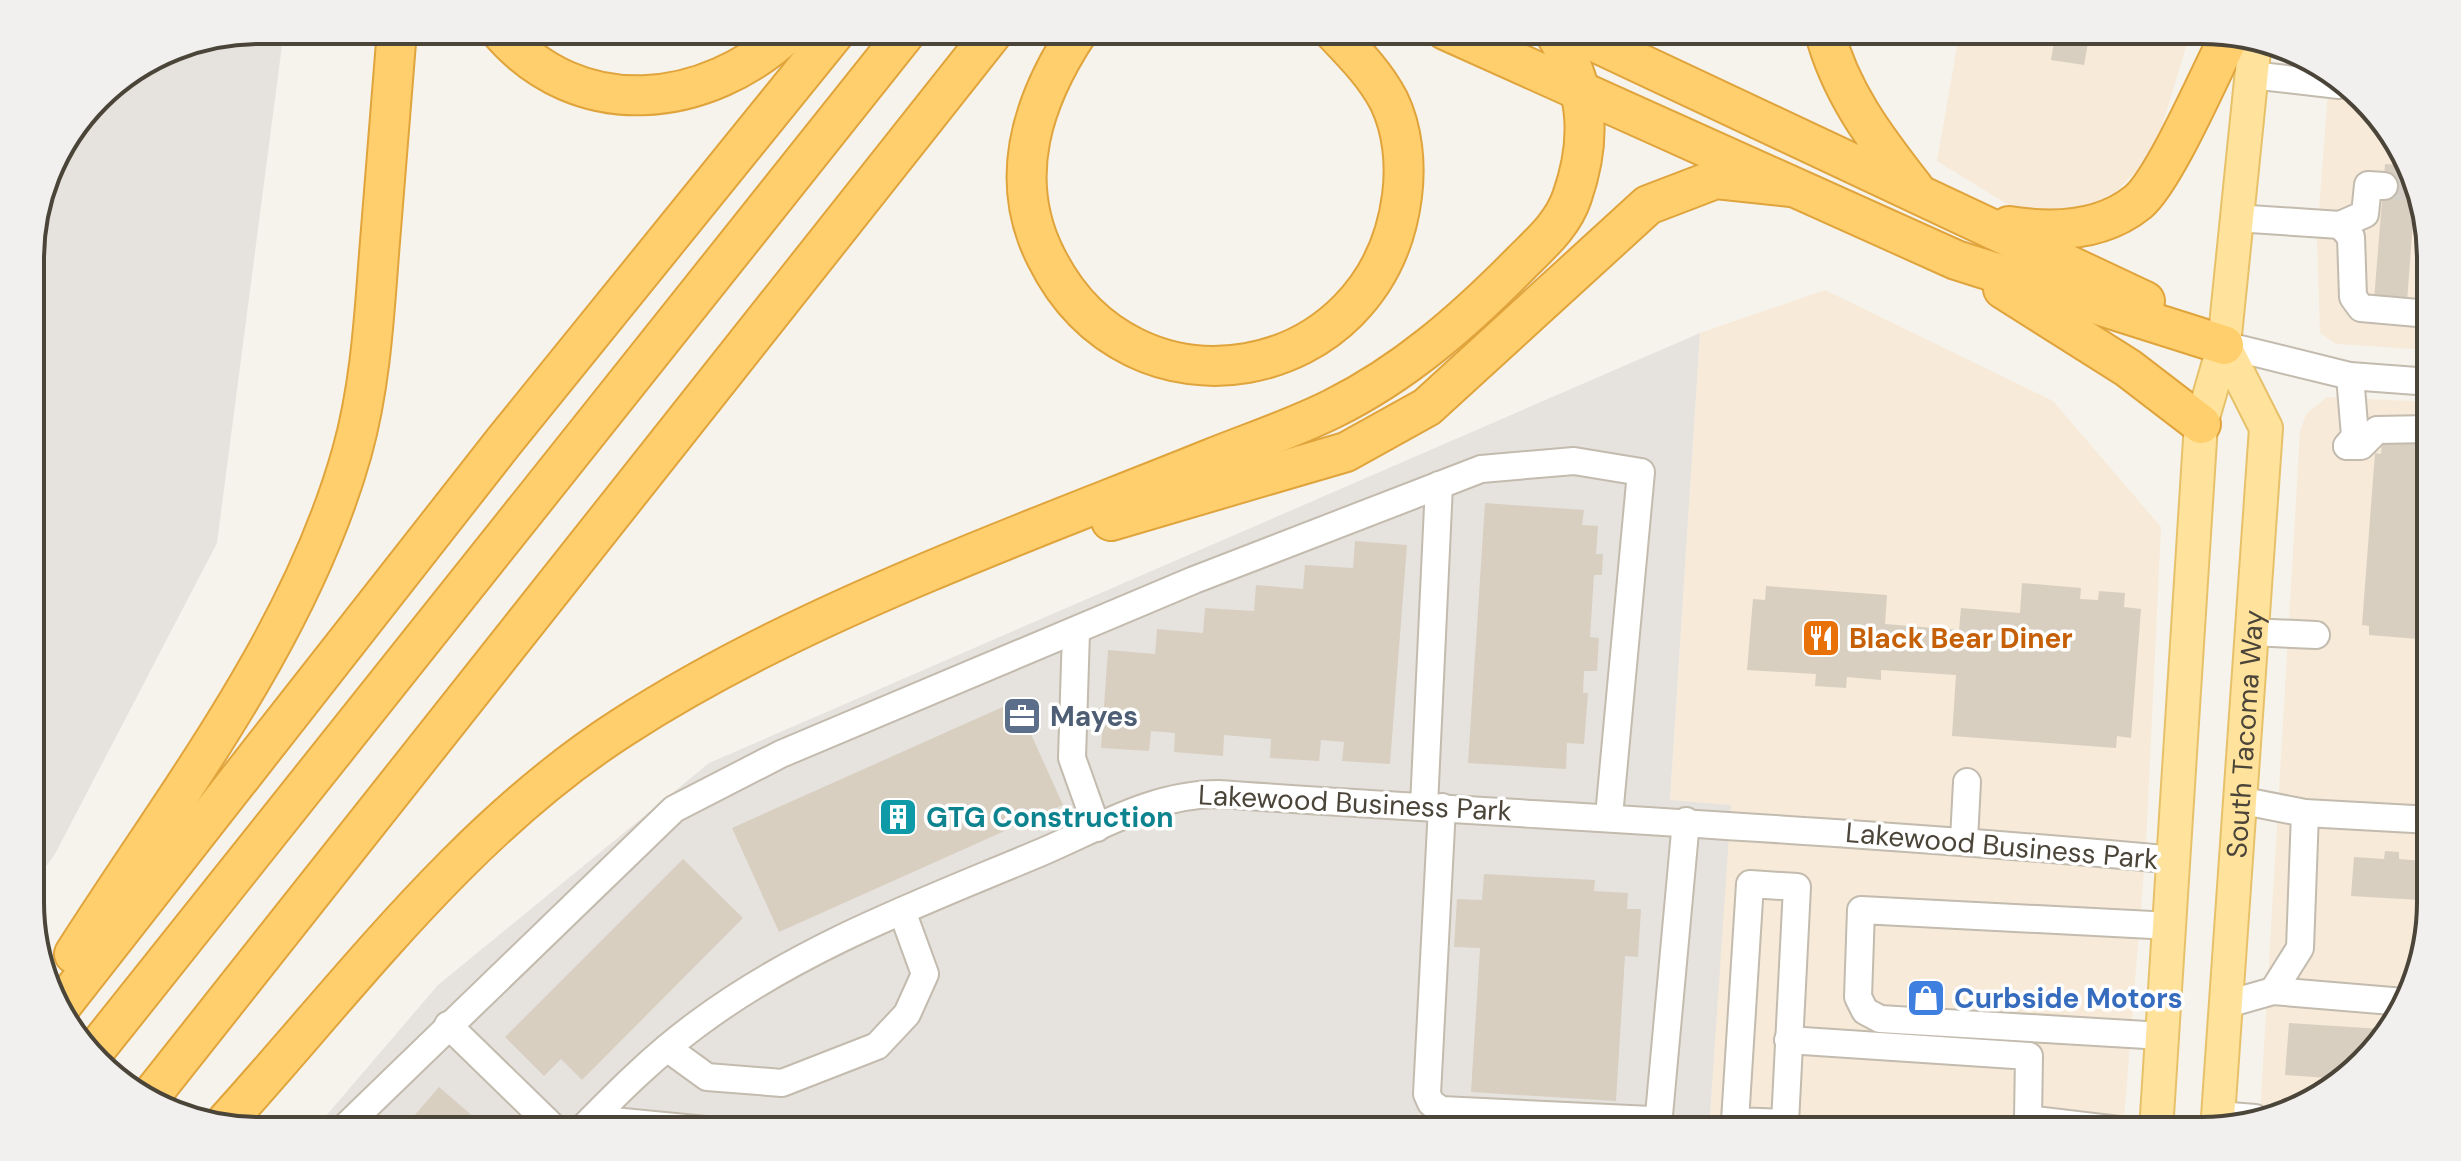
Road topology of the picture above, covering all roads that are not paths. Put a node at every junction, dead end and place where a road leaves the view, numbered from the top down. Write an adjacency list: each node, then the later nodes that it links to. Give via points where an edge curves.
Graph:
1 (396, 44): 48 (highway, via 369,367 353,450 334,510 276,633)
2 (515, 44): 3 (highway, via 573,83 650,95 688,91 733,74)
3 (773, 44)
4 (826, 44): 50 (highway, via 505,440)
5 (897, 44): 56 (highway)
6 (984, 44): 58 (highway)
7 (1071, 44): 8 (highway, via 1049,80 1031,128 1026,186 1036,238 1067,292 1106,332 1159,359 1221,368 1277,357 1326,329 1368,288 1394,236 1404,185 1400,133 1388,101)
8 (1345, 44)
9 (1476, 44): 17 (highway)
10 (1561, 44): 17 (highway)
11 (1599, 44): 20 (highway)
12 (1828, 44): 20 (highway, via 1837,74 1864,123)
13 (2225, 45): 22 (highway, via 2158,174 2138,201 2099,223 2047,232)
14 (2254, 51): 15 (main road)
15 (2251, 75): 16 (street); 21 (main road)
16 (2326, 84)
17 (1583, 92): 19 (highway); 32 (highway, via 1583,151 1571,201 1553,230 1482,303 1408,365 1332,409)
18 (2384, 186): 23 (street, via 2368,185 2365,214)
19 (1791, 187): 24 (highway); 32 (highway, via 1716,179 1648,205 1427,407 1346,452)
20 (1919, 193): 22 (highway)
21 (2235, 218): 23 (street); 26 (main road)
22 (1979, 221): 26 (highway, via 2126,290)
23 (2340, 225): 25 (street, via 2351,237 2353,297 2361,308)
24 (1956, 260): 26 (highway); 29 (highway, via 2128,368)
25 (2417, 313)
26 (2224, 345): 27 (street); 29 (main road); 34 (main road, South Tacoma Way, via 2266,428)
27 (2350, 376): 28 (street); 30 (street, via 2355,436 2347,446 2361,446 2377,430)
28 (2417, 376)
29 (2201, 424): 45 (main road)
30 (2417, 429)
31 (1439, 485): 33 (street); 38 (street); 40 (street, via 1481,469 1574,461 1641,472)
32 (927, 573): 59 (highway, via 699,680 617,731 517,808 412,910)
33 (1076, 632): 43 (street, via 1072,758); 53 (street, via 781,754 674,809)
34 (2250, 632): 35 (street); 37 (main road, South Tacoma Way)
35 (2316, 635)
36 (1967, 782): 44 (street)
37 (2239, 800): 39 (street); 52 (main road, South Tacoma Way)
38 (1433, 806): 40 (street, Lakewood Business Park); 43 (street, Lakewood Business Park, via 1195,794 1146,806); 63 (street, via 1427,1094 1431,1103 1441,1110)
39 (2305, 813): 41 (street); 49 (street, via 2300,948)
40 (1609, 816): 42 (street, Lakewood Business Park)
41 (2417, 819)
42 (1686, 821): 44 (street, Lakewood Business Park); 64 (street)
43 (1097, 828): 46 (street, Lakewood Business Park)
44 (1964, 840): 45 (street, Lakewood Business Park)
45 (2175, 860): 47 (main road)
46 (902, 911): 57 (street, Lakewood Business Park, via 793,963); 57 (street, via 925,974 907,1014 877,1046 782,1083 707,1077)
47 (2171, 926): 54 (main road); 54 (street, via 1861,910 1858,997 1865,1011 1880,1019)
48 (58, 980)
49 (2273, 991): 51 (street); 52 (street)
50 (67, 999)
51 (2393, 1001)
52 (2224, 1005): 69 (main road, South Tacoma Way)
53 (448, 1025): 60 (street); 61 (street)
54 (2163, 1036): 68 (main road)
55 (1788, 1040): 65 (street, via 1797,887 1750,884); 66 (street); 67 (street, via 2029,1056)
56 (99, 1045)
57 (667, 1048): 62 (street, Lakewood Business Park)
58 (155, 1090)
59 (232, 1115)
60 (355, 1117)
61 (543, 1117)
62 (594, 1117)
63 (1588, 1117)
64 (1656, 1117)
65 (1735, 1117)
66 (1785, 1117)
67 (2028, 1117)
68 (2157, 1117)
69 (2217, 1117)

